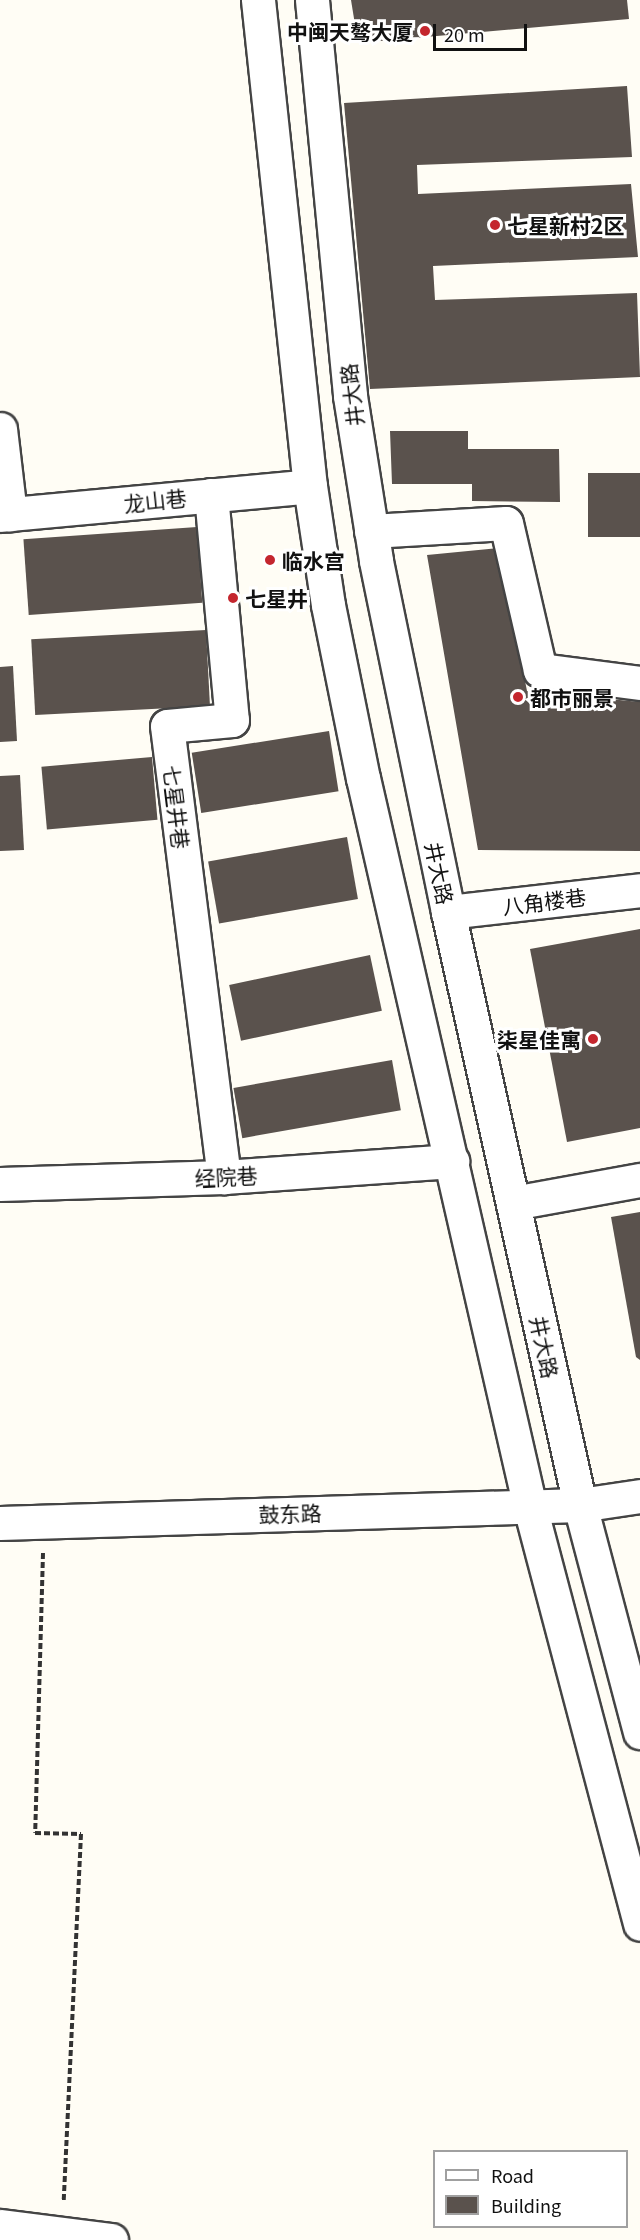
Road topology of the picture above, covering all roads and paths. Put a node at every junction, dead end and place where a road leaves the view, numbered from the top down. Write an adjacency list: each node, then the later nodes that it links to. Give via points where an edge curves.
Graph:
1 (258, 0): 4 (street)
2 (312, 0): 7 (street, 井大路, via 350,396)
3 (0, 429): 6 (street)
4 (310, 486): 5 (street, 龙山巷); 11 (street, via 328,605 363,778)
5 (211, 495): 6 (street, 龙山巷); 12 (street, 七星井巷, via 232,720 166,726)
6 (5, 515)
7 (371, 531): 8 (street, via 506,523 540,670); 10 (street, 井大路)
8 (640, 683)
9 (640, 890): 10 (street, 八角楼巷)
10 (448, 912): 15 (street, 井大路)
11 (452, 1161): 12 (street, 经院巷); 18 (street)
12 (224, 1177): 14 (street, 经院巷)
13 (640, 1180): 15 (street)
14 (0, 1184)
15 (513, 1203): 17 (street, 井大路)
16 (640, 1496): 17 (street, 鼓东路)
17 (580, 1505): 18 (street, 鼓东路); 21 (street, 井大路)
18 (530, 1506): 19 (street, 鼓东路); 22 (street)
19 (44, 1520): 20 (street, 鼓东路); 24 (path, via 35,1833 81,1834)
20 (0, 1523)
21 (640, 1732)
22 (640, 1924)
23 (0, 2226): 24 (street)
24 (62, 2232): 25 (street)
25 (111, 2240)

